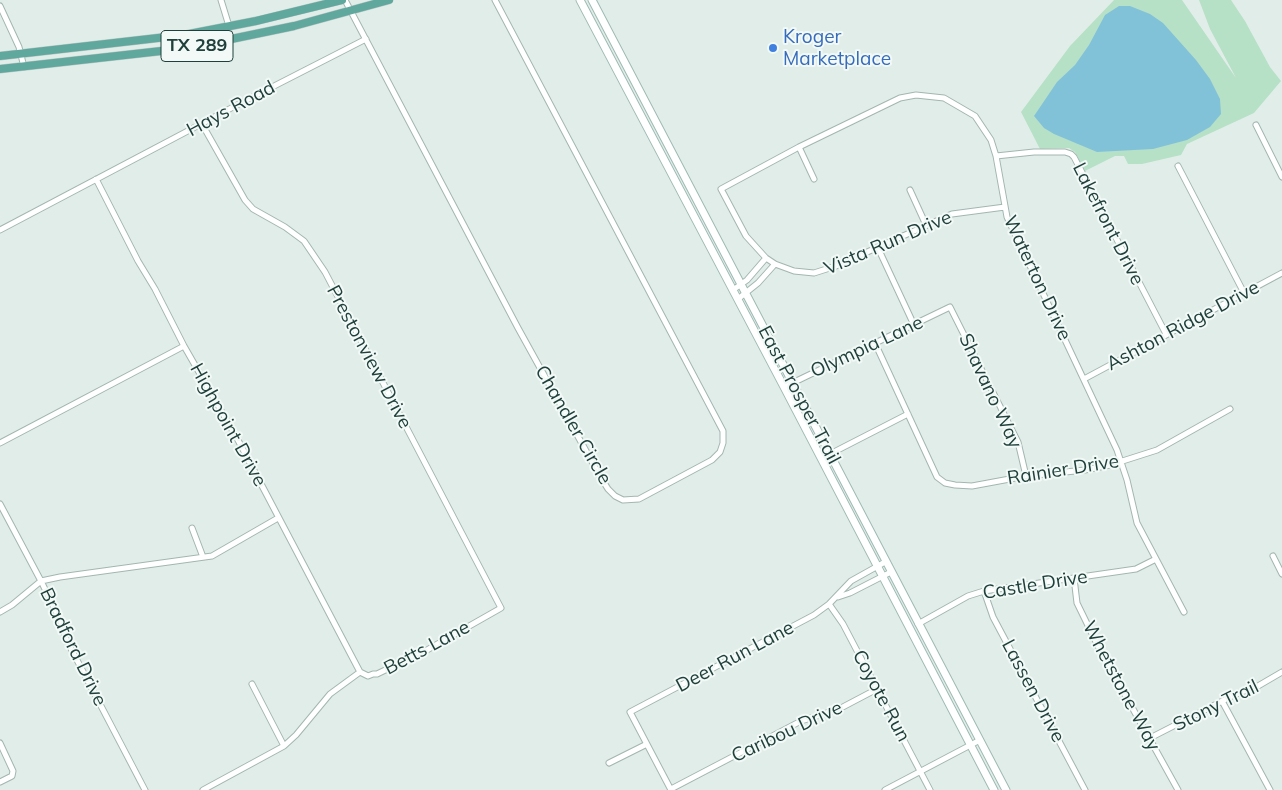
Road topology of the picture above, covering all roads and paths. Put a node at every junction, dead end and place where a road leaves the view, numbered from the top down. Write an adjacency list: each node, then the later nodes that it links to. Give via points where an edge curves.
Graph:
1 (222, 0): 9 (street)
2 (344, 0): 8 (street, Chandler Circle); 9 (main road, TX 289)
3 (390, 0): 8 (main road, TX 289)
4 (495, 0): 10 (street, Chandler Circle, via 723,431 720,452 712,460 639,499 623,500 608,489 601,478)
5 (580, 0): 16 (main road, East Prosper Trail)
6 (592, 0): 15 (main road, East Prosper Trail)
7 (0, 6): 11 (street)
8 (352, 11): 10 (street, Chandler Circle); 13 (main road, TX 289, via 188,48)
9 (228, 26): 11 (main road, TX 289, via 184,35)
10 (366, 38): 17 (street, Hays Road)
11 (21, 54): 12 (main road, TX 289); 13 (street)
12 (0, 56)
13 (24, 67): 14 (main road, TX 289)
14 (0, 69)
15 (628, 70): 16 (main road); 34 (main road, East Prosper Trail)
16 (619, 74): 35 (main road, East Prosper Trail)
17 (202, 124): 23 (street, Hays Road); 71 (street, Prestonview Drive, via 244,200 304,241 325,272 485,574 501,608)
18 (1256, 125): 22 (street)
19 (799, 148): 20 (street, Waterton Drive, via 900,98 916,96 944,98 974,116 991,140); 24 (street); 25 (street, Waterton Drive)
20 (996, 156): 27 (street, Waterton Drive); 41 (street, Lakefront Drive, via 1065,152 1074,157)
21 (1178, 166): 37 (street)
22 (1282, 176)
23 (96, 179): 29 (street, Hays Road); 43 (street, Highpoint Drive)
24 (814, 179)
25 (721, 189): 31 (street, Vista Run Drive, via 746,236)
26 (910, 190): 28 (street)
27 (1005, 207): 28 (street, Vista Run Drive, via 952,214); 44 (street, Waterton Drive)
28 (926, 225): 30 (street, Vista Run Drive)
29 (0, 230)
30 (878, 248): 32 (street, Vista Run Drive, via 814,273 794,272); 40 (street)
31 (766, 258): 32 (street, Vista Run Drive); 34 (street)
32 (774, 264): 36 (street, via 767,275)
33 (1282, 273): 37 (street, Ashton Ridge Drive)
34 (741, 284): 35 (street); 36 (main road, East Prosper Trail)
35 (733, 290): 38 (main road, East Prosper Trail)
36 (746, 292): 38 (street); 45 (main road, East Prosper Trail)
37 (1244, 293): 41 (street, Ashton Ridge Drive)
38 (738, 299): 46 (main road, East Prosper Trail)
39 (950, 307): 40 (street, Olympia Lane); 52 (street, Shavano Way, via 1018,442)
40 (914, 324): 42 (street, Olympia Lane)
41 (1166, 334): 44 (street, Ashton Ridge Drive)
42 (875, 343): 45 (street, Olympia Lane); 48 (street)
43 (184, 346): 49 (street); 54 (street, Highpoint Drive)
44 (1084, 379): 51 (street, Waterton Drive)
45 (793, 382): 46 (street, Olympia Lane); 50 (main road, East Prosper Trail)
46 (784, 387): 60 (main road, East Prosper Trail)
47 (1230, 409): 51 (street, Rainier Drive, via 1157,450)
48 (908, 414): 50 (street); 52 (street, Rainier Drive, via 937,477 944,483 972,486)
49 (0, 443)
50 (830, 454): 59 (main road, East Prosper Trail)
51 (1122, 462): 52 (street, Rainier Drive, via 1085,470); 58 (street, Waterton Drive, via 1137,523)
52 (1026, 476)
53 (0, 504): 65 (street, Bradford Drive)
54 (278, 518): 57 (street); 73 (street, Highpoint Drive)
55 (192, 528): 57 (street)
56 (1273, 556): 62 (street)
57 (203, 558): 65 (street)
58 (1156, 560): 64 (street, Castle Drive, via 1136,569); 70 (street, Waterton Drive)
59 (886, 562): 60 (street, Deer Run Lane); 61 (main road, East Prosper Trail)
60 (877, 566): 63 (main road, East Prosper Trail); 67 (street, Deer Run Lane, via 851,581)
61 (891, 572): 63 (street, Deer Run Lane); 72 (main road, East Prosper Trail)
62 (1282, 574)
63 (882, 576): 67 (street, Deer Run Lane); 83 (main road, East Prosper Trail)
64 (1074, 578): 66 (street, Castle Drive); 78 (street, Whetstone Way, via 1077,603)
65 (41, 581): 69 (street); 87 (street, Bradford Drive, via 67,641)
66 (984, 591): 72 (street, Castle Drive, via 968,596); 94 (street, Lassen Drive, via 993,617)
67 (837, 597): 68 (street, Deer Run Lane)
68 (829, 604): 76 (street, Coyote Run); 81 (street, Deer Run Lane, via 796,625 630,712)
69 (0, 612)
70 (1184, 612)
71 (493, 613): 73 (street, Betts Lane, via 377,674 368,676)
72 (918, 624): 79 (main road, East Prosper Trail)
73 (360, 672): 82 (street, via 330,694)
74 (1282, 672): 77 (street, Stony Trail)
75 (252, 684): 82 (street)
76 (877, 689): 85 (street, Coyote Run); 89 (street, Caribou Drive, via 839,709 801,721)
77 (1222, 701): 78 (street, Stony Trail); 96 (street)
78 (1150, 738): 95 (street, Whetstone Way)
79 (980, 740): 83 (street); 93 (main road, East Prosper Trail)
80 (0, 743): 86 (street, via 14,771 12,776)
81 (647, 744): 84 (street); 89 (street)
82 (284, 746): 88 (street)
83 (970, 746): 85 (street); 92 (main road, East Prosper Trail)
84 (609, 763)
85 (920, 772): 90 (street); 91 (street, Coyote Run)
86 (0, 782)
87 (145, 790)
88 (203, 790)
89 (671, 790)
90 (885, 790)
91 (930, 790)
92 (994, 790)
93 (1006, 790)
94 (1085, 790)
95 (1178, 790)
96 (1270, 790)

